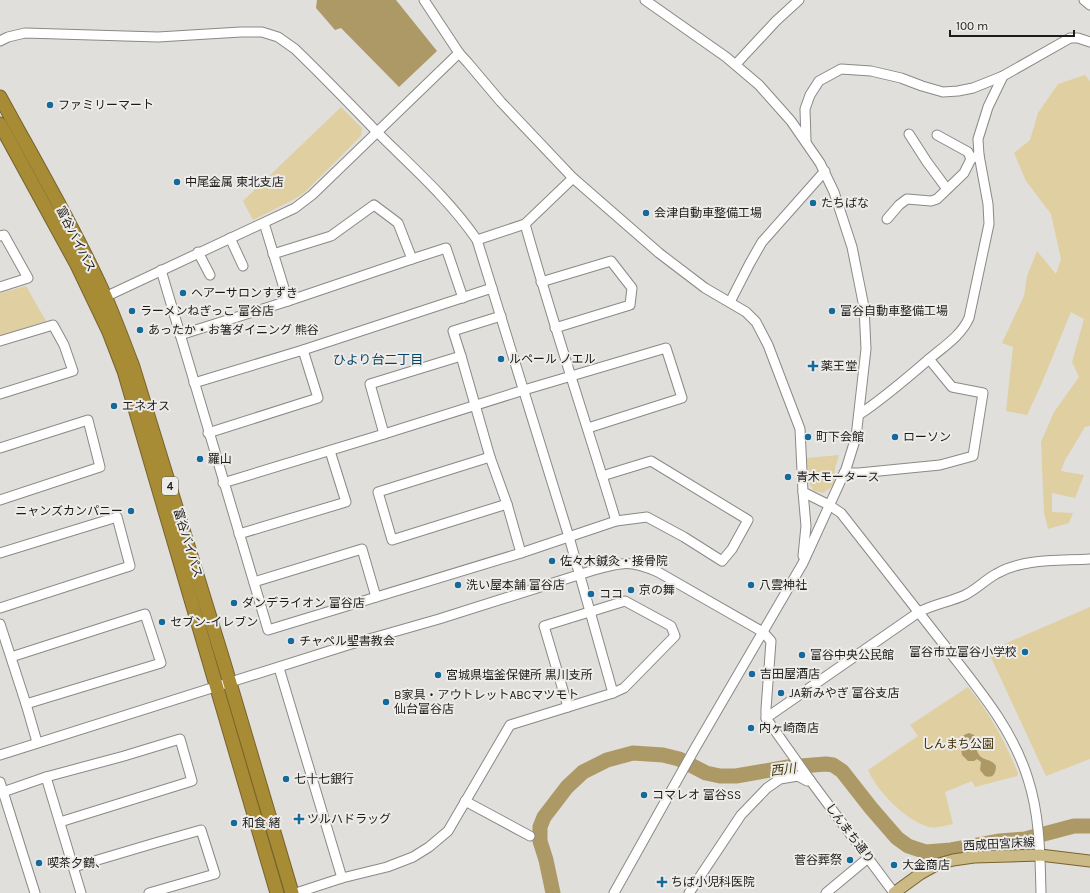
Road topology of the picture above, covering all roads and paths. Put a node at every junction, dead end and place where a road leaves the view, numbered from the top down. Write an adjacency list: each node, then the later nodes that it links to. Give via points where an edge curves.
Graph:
1 (424, 0): 8 (street)
2 (645, 0): 9 (street)
3 (799, 0): 9 (street)
4 (1084, 0): 5 (street)
5 (1090, 5)
6 (0, 41): 13 (street, via 25,33 158,37 262,32 278,37 295,49)
7 (1090, 42): 10 (street, via 1070,38)
8 (459, 53): 13 (street); 19 (street)
9 (736, 64): 16 (street, via 775,101)
10 (1004, 76): 16 (street, via 958,92 943,92 886,75 841,69 819,81 810,95 805,109); 17 (street, via 988,107)
11 (0, 97): 36 (highway, 富谷バイパス / 4)
12 (0, 124): 84 (highway, 富谷バイパス / 4, via 77,265 109,332 124,371)
13 (378, 132): 22 (street, via 312,196 295,208); 26 (street, via 447,201)
14 (909, 134): 20 (street)
15 (936, 135): 17 (street)
16 (806, 141): 18 (street)
17 (975, 157): 20 (street); 46 (street, via 988,204 989,224 970,318 965,328)
18 (825, 171): 39 (street, via 762,242); 52 (street, via 852,247 864,307 866,349)
19 (573, 178): 23 (street); 39 (street, via 659,253 705,288)
20 (948, 189): 21 (street, via 931,201 907,199)
21 (887, 219)
22 (264, 223): 25 (street); 28 (street)
23 (525, 224): 26 (street); 33 (street)
24 (0, 236): 34 (street, via 4,235 28,278)
25 (230, 238): 27 (street); 30 (street)
26 (477, 240): 35 (street)
27 (198, 252): 31 (street); 32 (street)
28 (273, 254): 29 (street, via 331,236 374,205 398,223); 38 (street)
29 (412, 259): 37 (street, via 446,248); 38 (street)
30 (243, 266)
31 (160, 270): 36 (street); 42 (street)
32 (210, 275)
33 (541, 282): 41 (street); 41 (street, via 611,261 632,288 630,305)
34 (0, 287)
35 (492, 288): 37 (street); 40 (street)
36 (105, 297): 83 (highway, 富谷バイパス / 4, via 146,405)
37 (463, 298): 44 (street)
38 (288, 301): 42 (street)
39 (730, 302): 62 (street, via 756,322 768,345 800,430)
40 (501, 316): 45 (street, via 453,331); 49 (street)
41 (555, 328): 47 (street)
42 (180, 335): 48 (street)
43 (0, 341): 50 (street, via 53,325 64,345 73,371)
44 (303, 350): 48 (street); 54 (street, via 318,398)
45 (461, 356): 51 (street); 55 (street, via 370,384)
46 (929, 359): 52 (street, via 882,400); 59 (street, via 952,387 983,393 973,456 940,464)
47 (572, 376): 49 (street); 53 (street); 53 (street, via 666,348 682,398)
48 (194, 383): 54 (street)
49 (524, 390): 51 (street); 68 (street)
50 (0, 394)
51 (476, 405): 55 (street); 58 (street)
52 (860, 414): 59 (street, via 856,437)
53 (588, 428): 60 (street)
54 (208, 433): 61 (street)
55 (384, 434): 57 (street)
56 (0, 448): 63 (street, via 88,420 100,467)
57 (330, 450): 61 (street); 67 (street, via 346,502)
58 (490, 457): 64 (street); 64 (street, via 378,492 392,540)
59 (844, 473): 65 (street)
60 (602, 476): 66 (street); 66 (street, via 651,461 748,520 732,549 722,561 646,517)
61 (223, 483): 67 (street)
62 (803, 492): 65 (street); 72 (street, via 806,526)
63 (0, 500)
64 (507, 504): 70 (street)
65 (829, 505): 72 (street); 78 (street, via 841,513)
66 (616, 521): 68 (street)
67 (239, 534): 74 (street)
68 (569, 537): 70 (street); 73 (street)
69 (0, 553): 76 (street, via 117,517 130,566)
70 (520, 553): 75 (street)
71 (1090, 559): 78 (street, via 1014,566 996,574 964,596)
72 (803, 563): 80 (street)
73 (580, 575): 77 (street); 80 (street, via 622,563 641,565 658,572); 82 (street)
74 (254, 582): 75 (street, via 268,630); 75 (street, via 362,549)
75 (376, 597)
76 (0, 608)
77 (590, 612): 85 (street); 85 (street, via 625,602 671,626 675,636 624,688); 87 (street, via 544,626)
78 (919, 612): 88 (street); 98 (street, via 994,709 1010,736 1029,780)
79 (0, 624): 81 (street)
80 (763, 632): 88 (street, via 771,641); 103 (street, via 694,750)
81 (11, 657): 86 (street); 86 (street, via 145,614 160,663)
82 (279, 668): 83 (street); 102 (street)
83 (230, 683): 84 (street); 108 (highway, 富谷バイパス / 4)
84 (217, 687): 89 (street); 107 (highway, 富谷バイパス / 4)
85 (613, 693): 87 (street)
86 (26, 704): 89 (street)
87 (568, 707): 95 (street, via 510,725)
88 (766, 718): 91 (street, しんまち通り)
89 (37, 742): 90 (street)
90 (0, 755)
91 (808, 776): 99 (street, しんまち通り); 110 (street, via 807,781 798,776 780,779 767,788 741,815)
92 (46, 777): 94 (street); 96 (street); 96 (street, via 180,739 192,781)
93 (0, 782): 94 (street)
94 (1, 793): 104 (street)
95 (465, 801): 97 (street); 102 (street, via 448,831 413,857)
96 (60, 822): 101 (street)
97 (530, 836)
98 (1039, 850): 100 (main road, 西成田宮床線); 112 (main road, 西成田宮床線, via 953,860 936,865); 113 (street)
99 (868, 858): 111 (street); 112 (street, しんまち通り)
100 (1090, 861)
101 (74, 867): 105 (street); 106 (street, via 201,830 215,874)
102 (342, 878): 109 (street)
103 (618, 892)
104 (35, 893)
105 (82, 893)
106 (149, 893)
107 (277, 893)
108 (292, 893)
109 (296, 893)
110 (689, 893)
111 (826, 893)
112 (894, 893)
113 (1041, 893)

